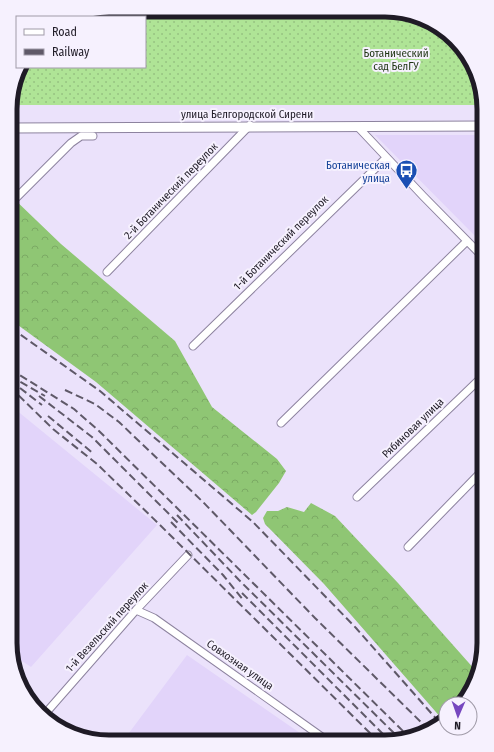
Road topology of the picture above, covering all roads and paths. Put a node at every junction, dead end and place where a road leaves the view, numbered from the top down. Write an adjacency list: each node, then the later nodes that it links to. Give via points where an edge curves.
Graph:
1 (250, 126): 3 (main road, улица Белгородской Сирени); 4 (main road, улица Белгородской Сирени); 10 (street, 2-й Ботанический переулок)
2 (477, 126): 3 (main road, улица Белгородской Сирени)
3 (358, 127): 6 (street)
4 (17, 128)
5 (93, 136): 7 (street, via 81,136 71,142)
6 (386, 158): 8 (street); 11 (street, 1-й Ботанический переулок)
7 (17, 197)
8 (466, 242): 9 (street); 13 (street)
9 (477, 252)
10 (107, 272)
11 (193, 346)
12 (477, 382): 15 (street, Рябиновая улица)
13 (281, 423)
14 (477, 476): 16 (street)
15 (357, 497)
16 (408, 547)
17 (188, 555): 18 (street, 1-й Везельский переулок)
18 (136, 610): 19 (street, 1-й Везельский переулок); 20 (street, Совхозная улица, via 154,618)
19 (47, 711)
20 (319, 735)

